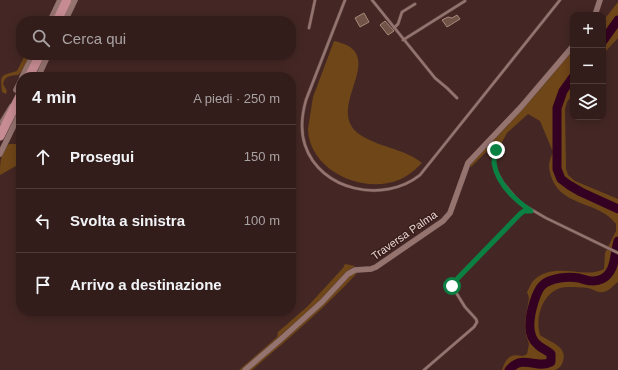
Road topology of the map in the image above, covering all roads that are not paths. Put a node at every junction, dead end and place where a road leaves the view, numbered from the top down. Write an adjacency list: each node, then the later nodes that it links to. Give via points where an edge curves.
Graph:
1 (60, 0): 12 (street)
2 (67, 0): 13 (main road)
3 (75, 0): 14 (street)
4 (315, 0): 15 (lane)
5 (345, 0): 7 (lane, via 306,100 302,128 309,155 328,177 356,188 378,190 398,187 420,175)
6 (372, 0): 16 (lane)
7 (560, 0)
8 (600, 0): 11 (street)
9 (465, 2): 17 (lane)
10 (415, 4): 16 (lane, via 402,12)
11 (596, 12)
12 (52, 16)
13 (59, 16)
14 (67, 16)
15 (309, 28)
16 (394, 28): 17 (lane)
17 (403, 40): 26 (lane, via 435,78)
18 (571, 48): 35 (street, Traversa Palma, via 521,107 468,163 450,213 443,221 376,268 355,270 348,274 322,302)
19 (30, 60): 22 (street)
20 (38, 60): 23 (main road)
21 (46, 60): 24 (street)
22 (24, 72)
23 (32, 72)
24 (40, 72)
25 (16, 97): 29 (lane)
26 (457, 98)
27 (16, 100): 30 (main road)
28 (16, 121): 32 (street)
29 (0, 123)
30 (0, 136)
31 (496, 150): 33 (lane, via 496,171 520,203)
32 (0, 154)
33 (531, 211): 34 (lane); 36 (lane, via 520,214 452,286 477,322)
34 (618, 253)
35 (245, 370)
36 (424, 370)

